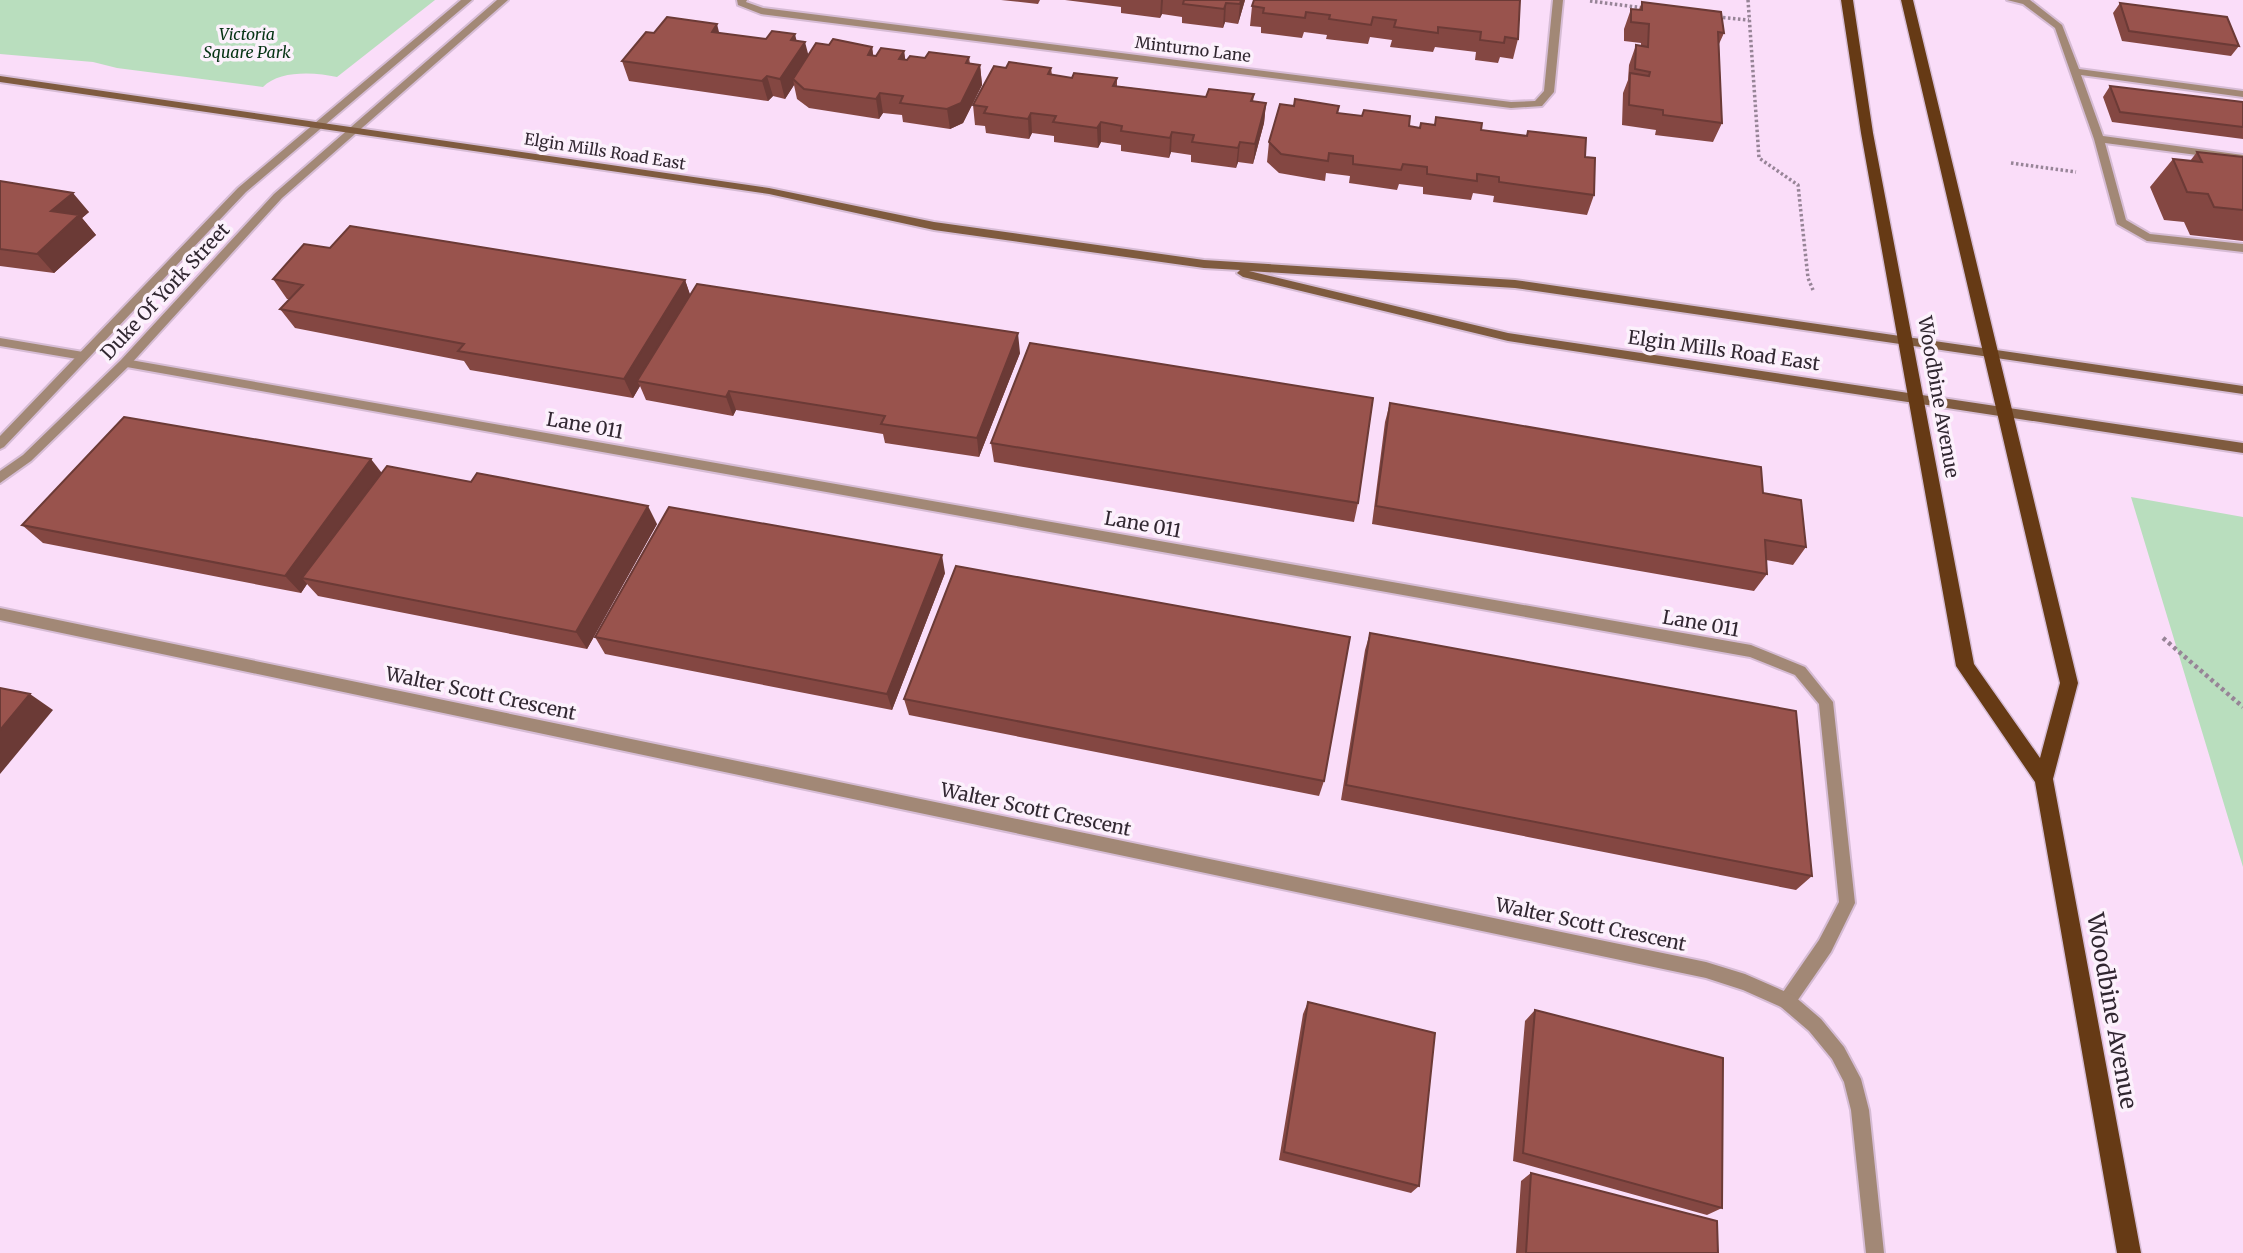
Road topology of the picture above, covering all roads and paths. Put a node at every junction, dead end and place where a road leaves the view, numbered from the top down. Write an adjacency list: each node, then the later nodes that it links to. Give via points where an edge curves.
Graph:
1 (467, 0): 16 (street, Duke Of York Street)
2 (503, 0): 17 (street, Duke Of York Street)
3 (742, 0): 4 (street, Minturno Lane, via 761,11 1511,105 1538,104 1549,92)
4 (1558, 0)
5 (1579, 0): 10 (path)
6 (1748, 0): 12 (path)
7 (1847, 0): 23 (main road, Woodbine Avenue)
8 (1907, 0): 25 (main road, Woodbine Avenue)
9 (2012, 0): 13 (street, via 2025,1 2059,27)
10 (1644, 8)
11 (1710, 16): 12 (path)
12 (1749, 20): 22 (path, via 1759,158 1798,185)
13 (2077, 72): 15 (street); 18 (street)
14 (0, 79): 16 (main road, Elgin Mills Road East)
15 (2243, 94)
16 (320, 124): 17 (main road, Elgin Mills Road East); 26 (street, Duke Of York Street, via 242,190)
17 (357, 130): 21 (main road, Elgin Mills Road East, via 769,191 934,226); 27 (street, Duke Of York Street, via 278,196)
18 (2099, 139): 19 (street); 20 (street, via 2121,222 2147,237)
19 (2243, 158)
20 (2243, 248)
21 (1204, 264): 23 (main road, Elgin Mills Road East, via 1515,284); 29 (main road, Elgin Mills Road East, via 1508,337)
22 (1813, 290)
23 (1906, 341): 25 (main road, Elgin Mills Road East); 29 (main road, Woodbine Avenue)
24 (0, 342): 26 (street)
25 (1990, 354): 28 (main road, Elgin Mills Road East); 30 (main road, Woodbine Avenue)
26 (83, 356): 31 (street, Duke Of York Street)
27 (125, 363): 33 (street, Duke Of York Street, via 27,458); 38 (street, Lane 011, via 1751,651 1800,671 1826,702 1847,904)
28 (2243, 390)
29 (1916, 398): 30 (main road, Elgin Mills Road East); 37 (main road, Woodbine Avenue, via 1965,666)
30 (2004, 411): 32 (main road, Elgin Mills Road East); 37 (main road, Woodbine Avenue, via 2069,683)
31 (0, 444)
32 (2243, 447)
33 (0, 478)
34 (0, 614): 38 (street, Walter Scott Crescent, via 1692,967 1745,982)
35 (2163, 638): 36 (path)
36 (2243, 705)
37 (2044, 779): 40 (main road, Woodbine Avenue)
38 (1787, 1001): 39 (street, Walter Scott Crescent, via 1838,1053 1852,1079 1860,1110)
39 (1875, 1253)
40 (2129, 1253)

